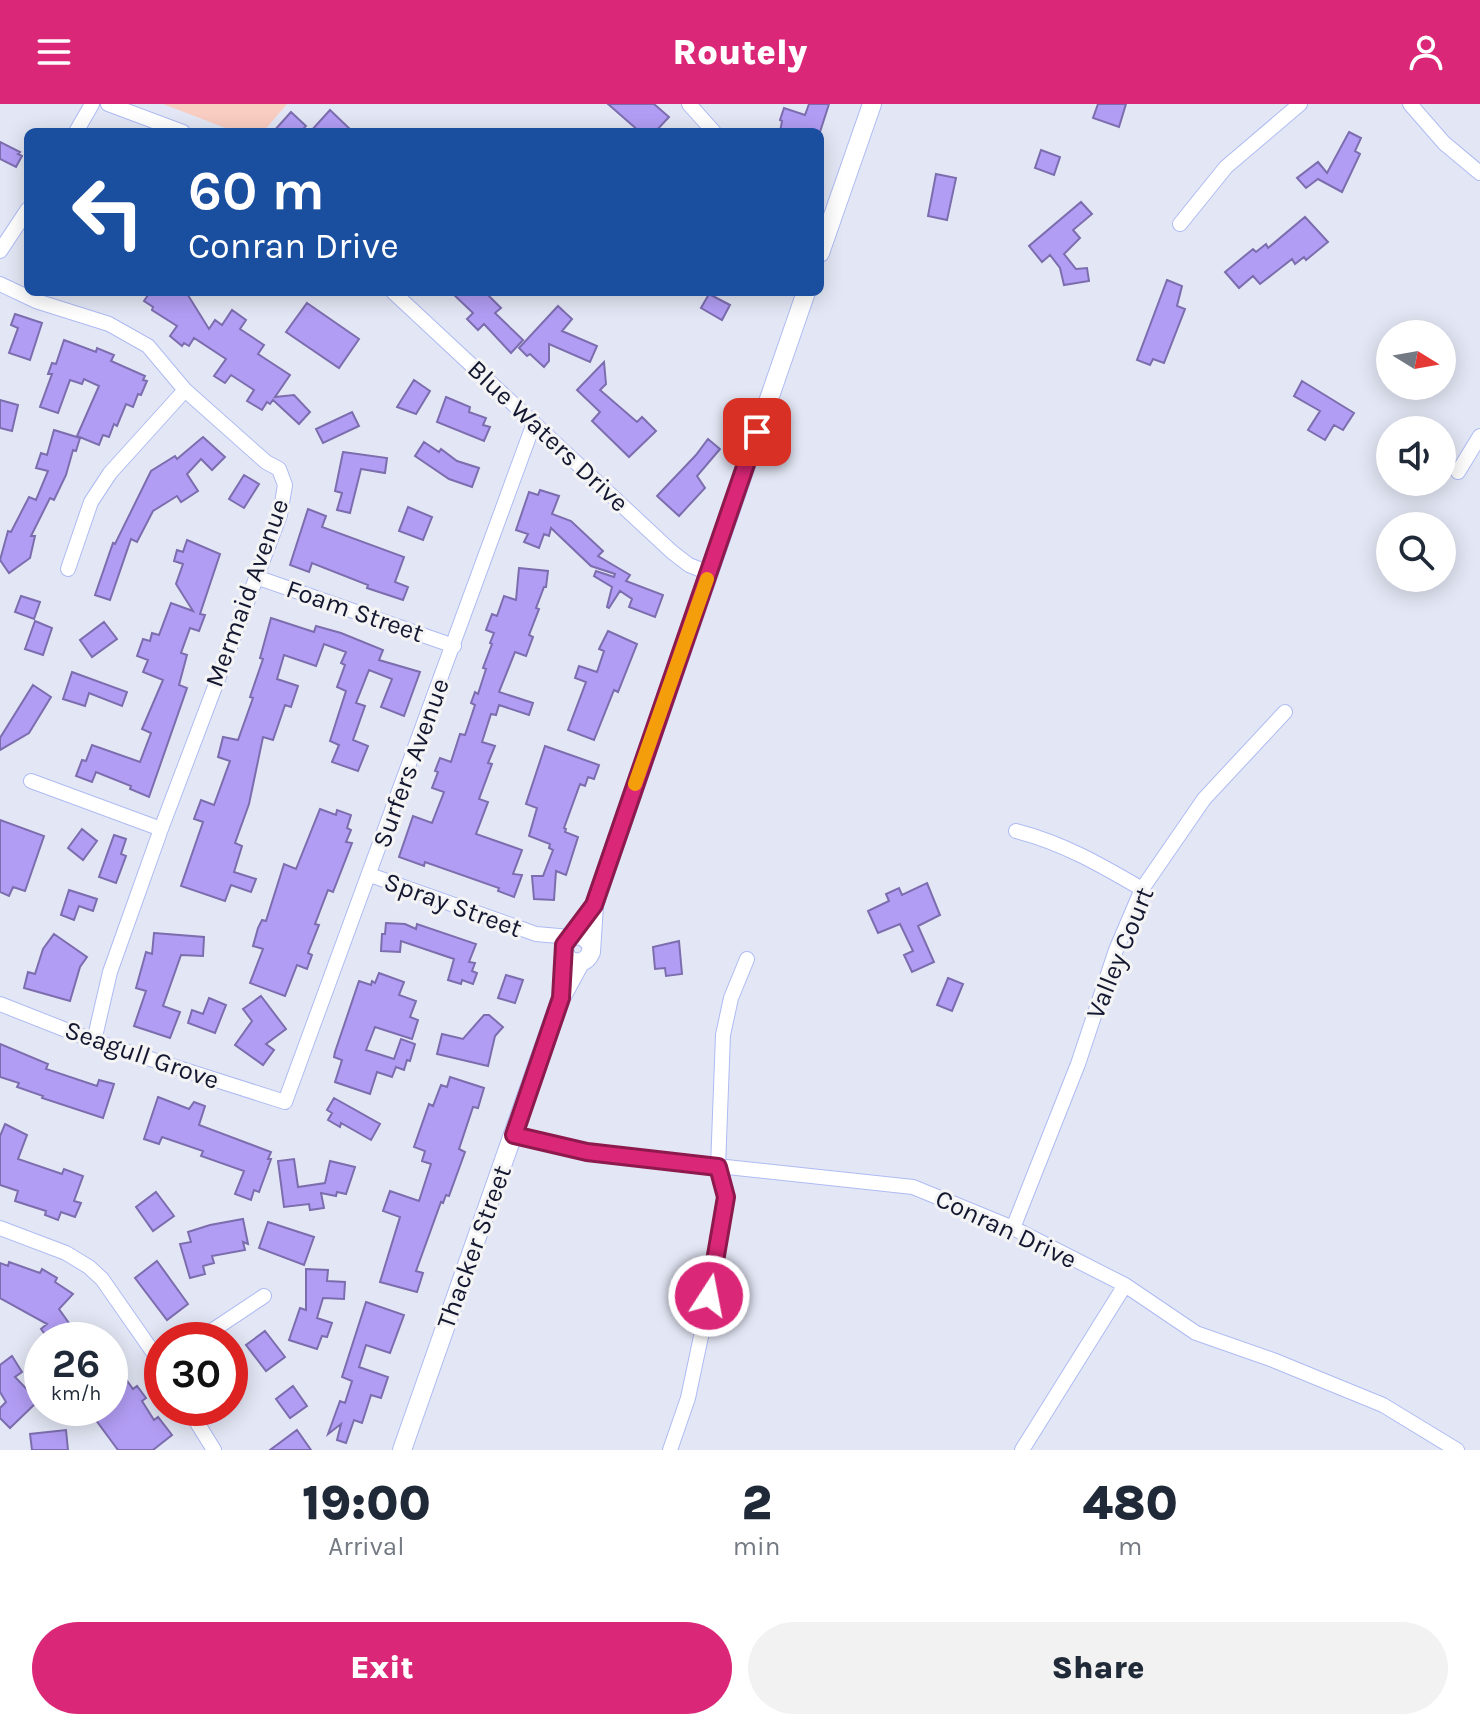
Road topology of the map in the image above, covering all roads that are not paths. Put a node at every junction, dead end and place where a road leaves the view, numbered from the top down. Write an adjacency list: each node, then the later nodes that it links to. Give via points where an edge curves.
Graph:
1 (92, 104): 7 (street)
2 (108, 104): 8 (street)
3 (689, 104): 9 (street)
4 (872, 104): 12 (street)
5 (1300, 104): 13 (street, via 1226,167)
6 (1410, 104): 10 (street)
7 (78, 128)
8 (172, 128)
9 (710, 128)
10 (1480, 173)
11 (24, 215): 14 (street)
12 (825, 223)
13 (1180, 224)
14 (0, 251)
15 (0, 284): 16 (street, Mermaid Avenue)
16 (24, 295)
17 (25, 296): 20 (street, Mermaid Avenue, via 129,333 148,346)
18 (397, 296): 21 (street, Blue Waters Drive)
19 (805, 296): 25 (street, Thacker Street)
20 (185, 390): 24 (street, via 110,473 91,502); 26 (street, Mermaid Avenue, via 279,469 284,500)
21 (534, 423): 25 (street, Blue Waters Drive, via 680,560); 27 (street, Surfers Avenue)
22 (1480, 436): 23 (street)
23 (1458, 472)
24 (68, 569)
25 (709, 573): 34 (street, Thacker Street, via 594,905)
26 (256, 577): 27 (street, Foam Street); 30 (street, Mermaid Avenue)
27 (454, 646): 32 (street, Surfers Avenue)
28 (1285, 712): 33 (street, Valley Court, via 1204,799)
29 (31, 781): 30 (street)
30 (161, 829): 37 (street, Mermaid Avenue, via 110,972)
31 (1016, 831): 33 (street, via 1082,853)
32 (370, 875): 34 (street, Spray Street); 38 (street, Surfers Avenue)
33 (1142, 889): 42 (street, Valley Court)
34 (574, 948): 39 (street, Thacker Street)
35 (747, 959): 40 (street, via 723,1035)
36 (0, 1004): 37 (street, Seagull Grove)
37 (94, 1041): 38 (street, Seagull Grove)
38 (285, 1102)
39 (514, 1135): 40 (street, Conran Drive, via 587,1152); 49 (street, Thacker Street)
40 (718, 1167): 42 (street, Conran Drive, via 913,1187); 50 (street, via 726,1197 715,1270 688,1398)
41 (0, 1228): 46 (street, via 89,1267)
42 (1013, 1228): 43 (street, Conran Drive)
43 (1125, 1285): 51 (street); 52 (street, Conran Drive, via 1196,1333 1383,1405)
44 (264, 1296): 45 (street)
45 (225, 1322)
46 (144, 1339)
47 (197, 1426): 48 (street)
48 (208, 1446)
49 (402, 1450)
50 (670, 1450)
51 (1022, 1450)
52 (1457, 1450)

